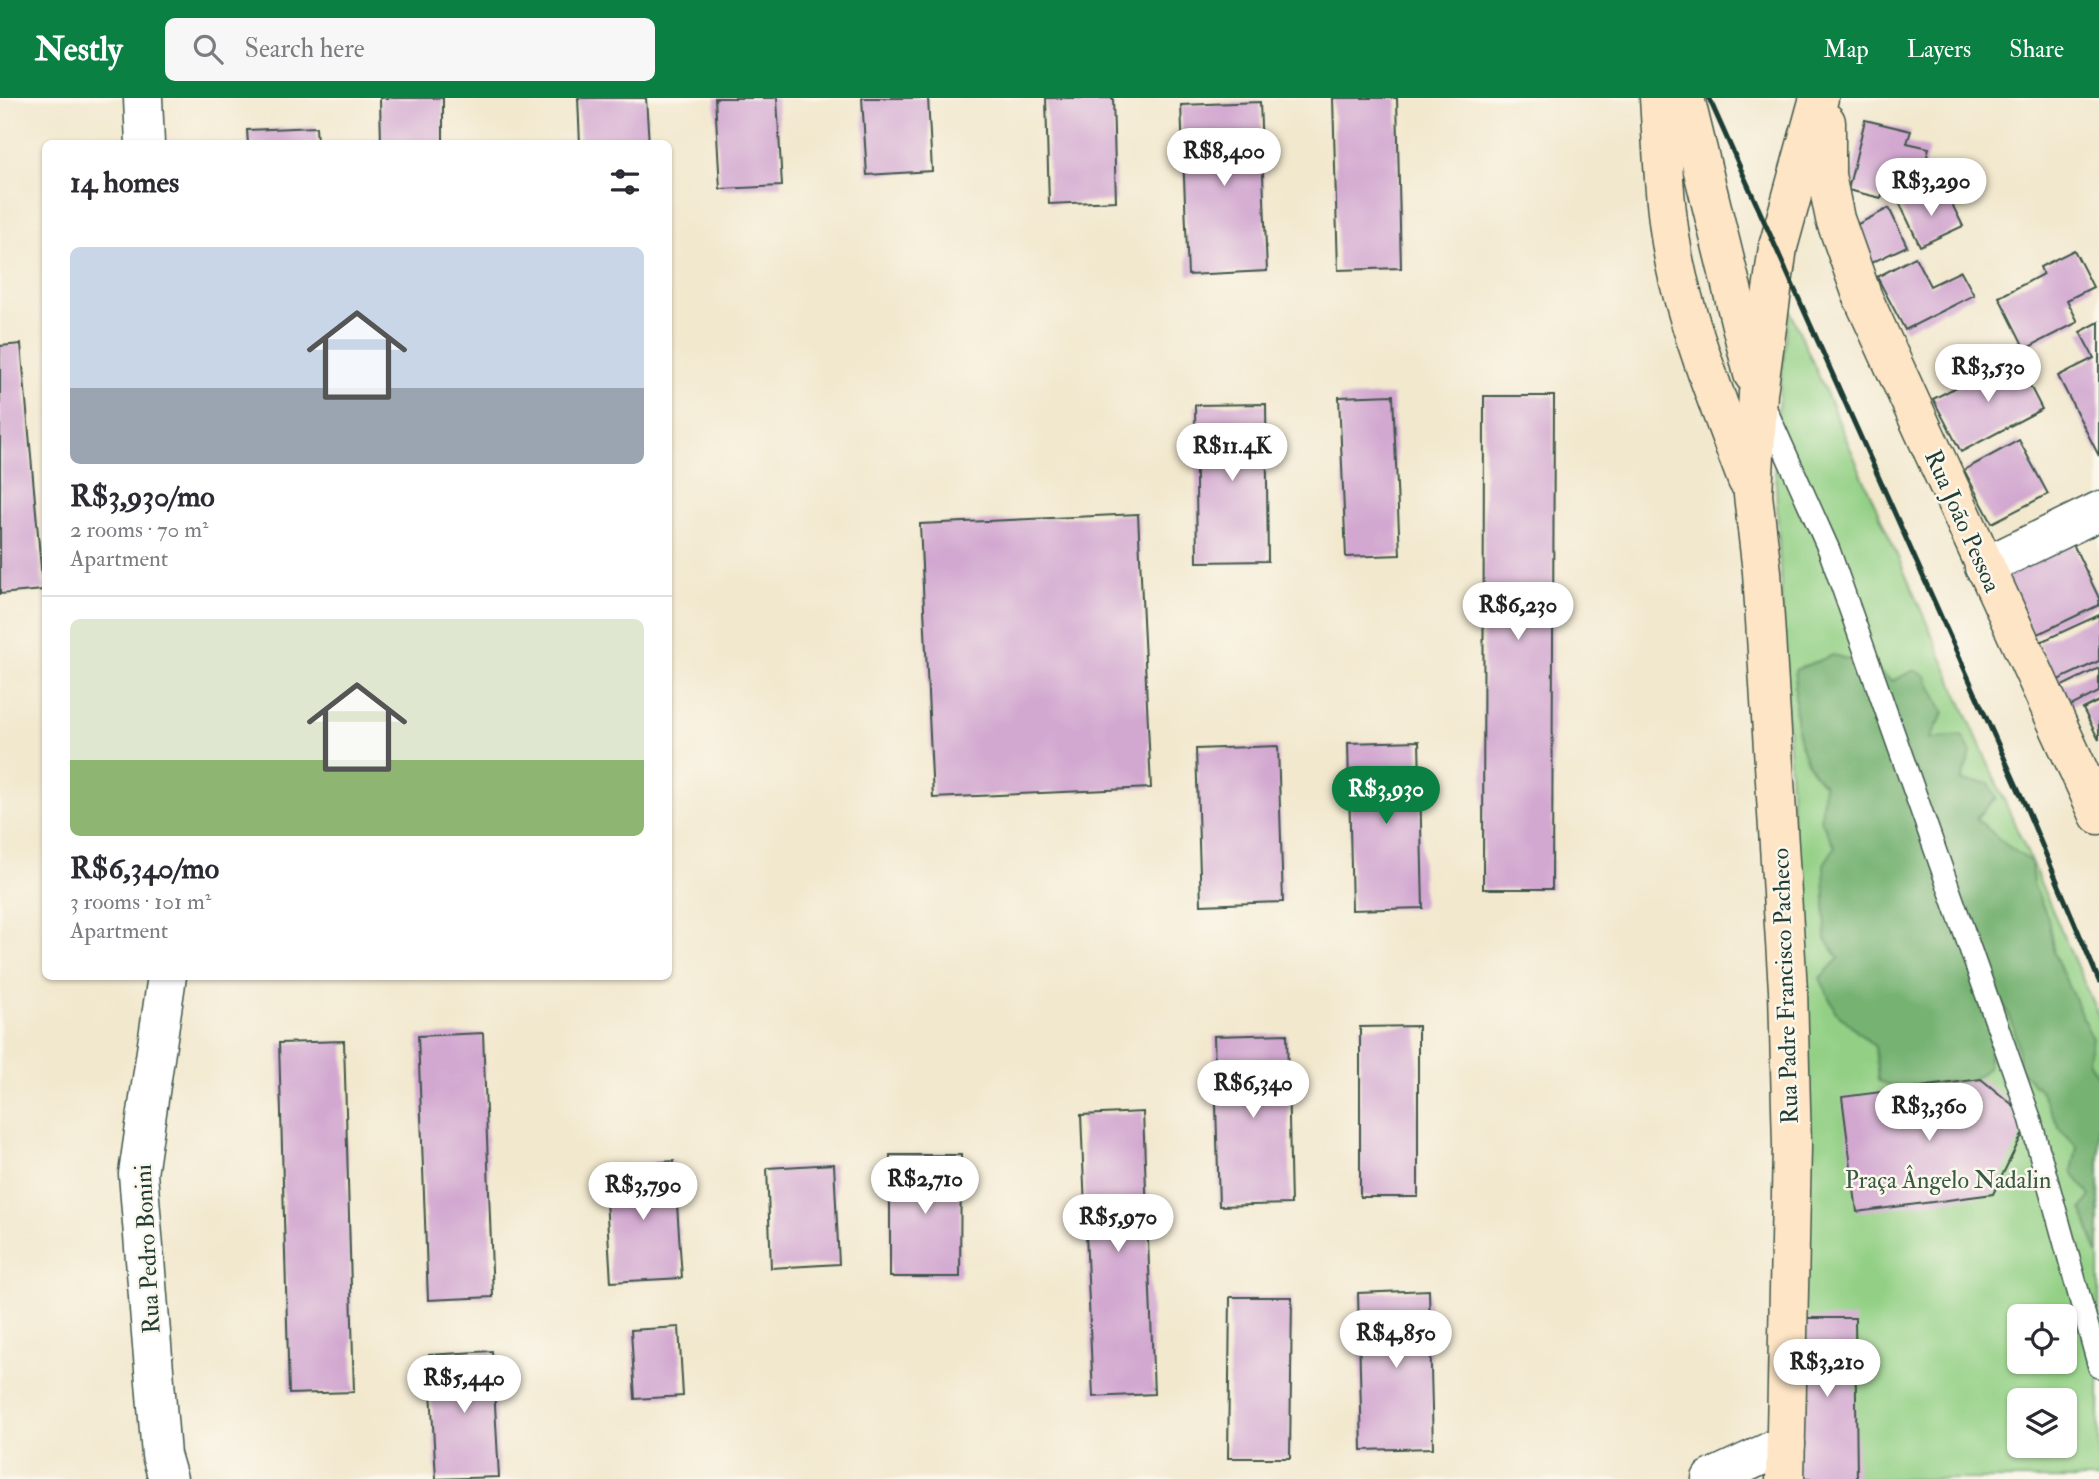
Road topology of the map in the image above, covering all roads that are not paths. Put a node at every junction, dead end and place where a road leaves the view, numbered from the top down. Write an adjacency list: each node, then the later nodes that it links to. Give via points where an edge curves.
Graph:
1 (143, 98): 6 (street)
2 (1659, 98): 7 (main road, Rua Padre Francisco Pacheco, via 1666,204 1678,277)
3 (1685, 98): 8 (main road, Rua Padre Francisco Pacheco)
4 (1819, 98): 8 (main road, Rua Padre Francisco Pacheco, via 1778,247)
5 (1827, 98): 11 (main road, Rua João Pessoa, via 1826,175 1835,219 1863,298)
6 (145, 140)
7 (1705, 368): 8 (main road); 9 (main road, Rua Padre Francisco Pacheco)
8 (1758, 393): 9 (main road, Rua Padre Francisco Pacheco); 14 (lane, via 1829,550 2030,1118)
9 (1753, 495): 15 (main road, Rua Padre Francisco Pacheco, via 1762,572 1788,990 1792,1146)
10 (2099, 511): 11 (street)
11 (1984, 567): 12 (main road, Rua João Pessoa)
12 (2099, 815)
13 (166, 980): 16 (street, Rua Pedro Bonini, via 138,1174 160,1455)
14 (2099, 1367)
15 (1785, 1462): 17 (street)
16 (168, 1479)
17 (1711, 1479)

